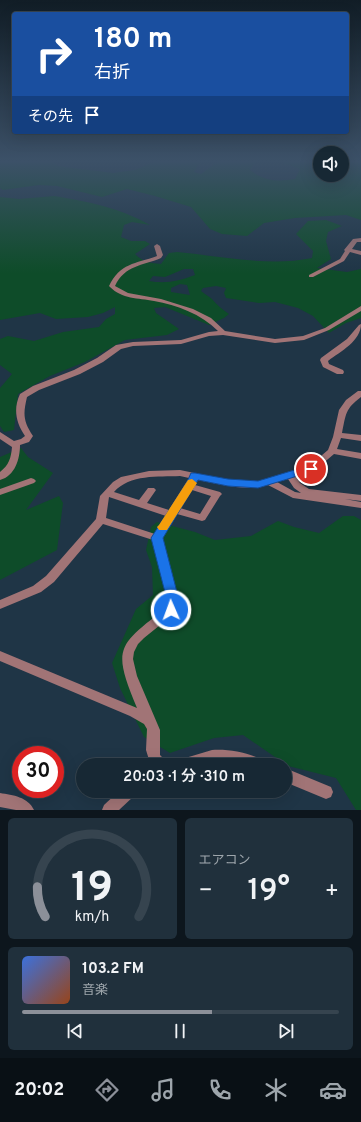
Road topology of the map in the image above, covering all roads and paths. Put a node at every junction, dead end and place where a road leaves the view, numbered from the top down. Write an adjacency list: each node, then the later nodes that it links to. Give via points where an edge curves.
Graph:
1 (361, 240): 3 (street, via 355,240)
2 (157, 246): 8 (street, via 159,257 125,268 116,275 112,286 117,291 136,298 153,299 188,309 217,325)
3 (347, 250): 4 (street); 5 (street, via 342,260)
4 (361, 253)
5 (311, 276)
6 (361, 308): 8 (street, via 327,329 304,338 276,341)
7 (361, 326): 9 (street, via 346,344 324,360 326,365)
8 (223, 332): 14 (street, via 181,342 120,347 77,372 31,391 23,396 20,418 21,425 29,436)
9 (340, 372)
10 (361, 393): 12 (street, via 348,402 343,410)
11 (0, 435): 14 (street, via 6,441)
12 (338, 435): 13 (street); 15 (street)
13 (361, 438)
14 (16, 444): 19 (street, via 16,458 7,472)
15 (332, 451): 16 (street); 18 (street, via 311,469)
16 (361, 456)
17 (195, 476): 21 (street, via 243,484 258,485); 22 (street); 25 (street, via 180,473 136,475 124,479)
18 (290, 476): 21 (street); 26 (street, via 295,485 306,492)
19 (0, 477)
20 (31, 481): 24 (street)
21 (270, 482): 28 (street, via 293,495)
22 (190, 487): 29 (street); 29 (street, via 216,494 202,518)
23 (151, 490): 27 (street)
24 (0, 492)
25 (107, 493): 27 (street); 30 (street)
26 (361, 498)
27 (141, 504): 29 (street)
28 (361, 505)
29 (173, 512): 31 (street)
30 (101, 520): 31 (street); 32 (street, via 50,579 37,589)
31 (157, 538): 34 (street, via 173,600 171,610 132,642 127,665)
32 (0, 605)
33 (0, 656): 34 (street)
34 (149, 720): 35 (street, via 154,729 152,747)
35 (155, 758)
36 (203, 758): 37 (street, via 227,755)
37 (245, 758)
38 (292, 778): 39 (street)
39 (326, 792)
40 (122, 798): 43 (street)
41 (0, 800): 42 (street, via 14,802)
42 (27, 810)
43 (109, 810)

